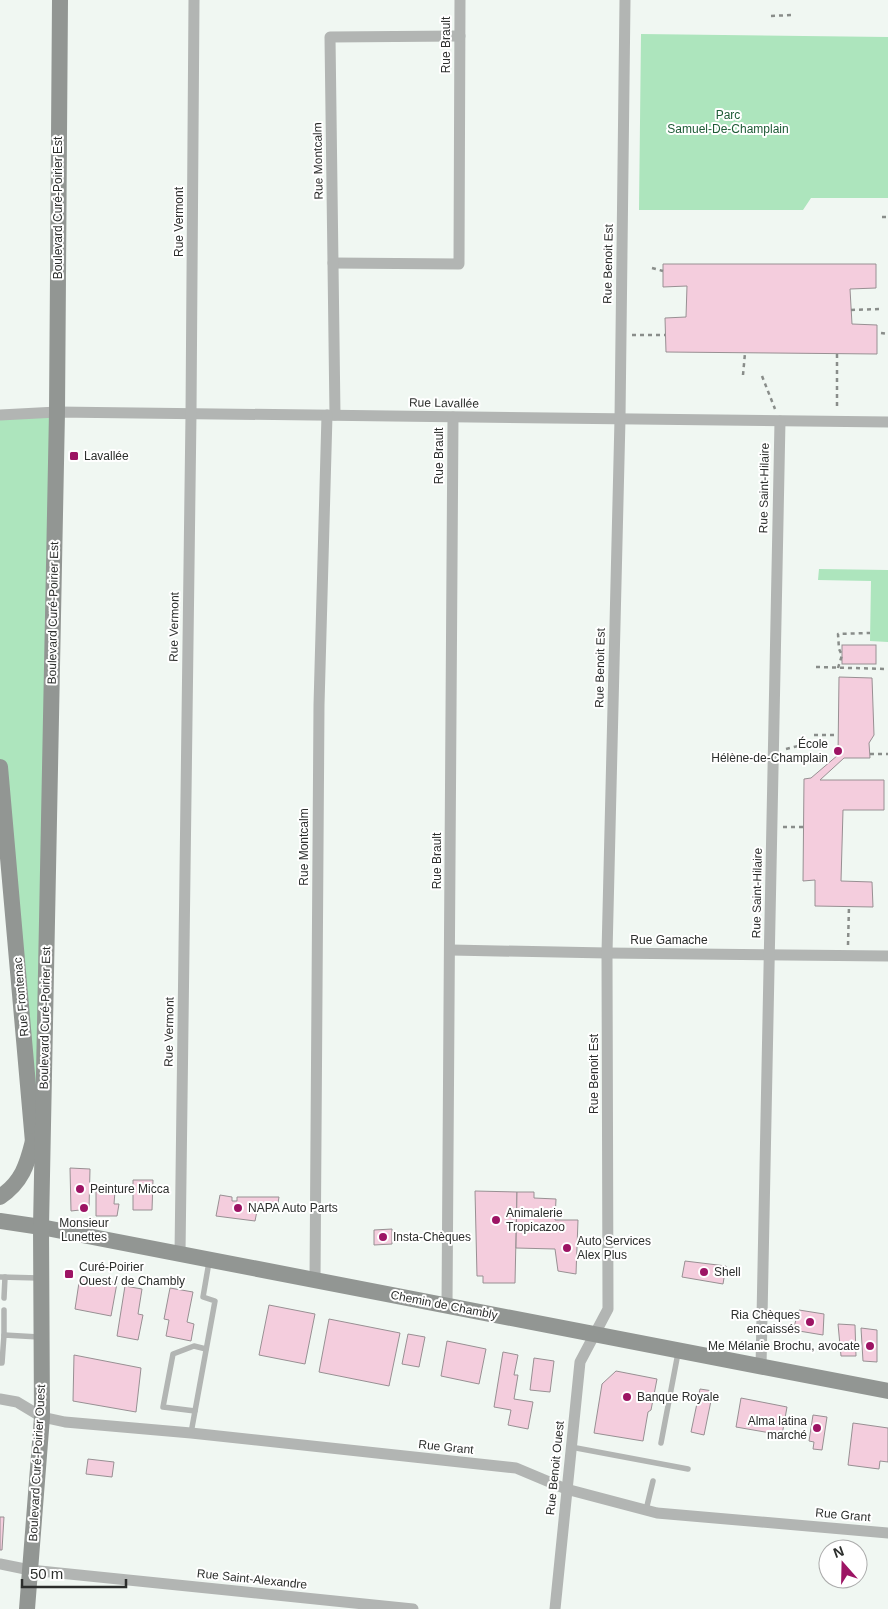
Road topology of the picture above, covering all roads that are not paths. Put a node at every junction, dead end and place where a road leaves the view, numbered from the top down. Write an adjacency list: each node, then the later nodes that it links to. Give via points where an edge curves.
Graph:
1 (60, 0): 7 (main road, Boulevard Curé-Poirier Est)
2 (194, 0): 8 (street, Rue Vermont)
3 (460, 0): 5 (street, Rue Brault)
4 (625, 0): 12 (street, Rue Benoit Est)
5 (460, 36): 6 (street, Rue Brault, via 459,264); 6 (street, Rue Montcalm, via 330,37)
6 (333, 263): 10 (street, Rue Montcalm)
7 (57, 412): 8 (street, Rue Lavallée); 9 (street, Rue Lavallée); 23 (main road, Boulevard Curé-Poirier Est)
8 (191, 414): 10 (street, Rue Lavallée); 24 (street, Rue Vermont)
9 (0, 415)
10 (331, 415): 11 (street, Rue Lavallée); 28 (street, Rue Montcalm, via 318,705)
11 (453, 417): 12 (street, Rue Lavallée); 16 (street, Rue Brault)
12 (620, 419): 13 (street, Rue Lavallée); 17 (street, Rue Benoit Est)
13 (780, 421): 14 (street, Rue Lavallée); 18 (street, Rue Saint-Hilaire)
14 (888, 422)
15 (0, 767): 20 (main road, Rue Frontenac)
16 (451, 950): 17 (street, Rue Gamache); 30 (street, Rue Brault)
17 (607, 953): 18 (street, Rue Gamache); 32 (street, Rue Benoit Est, via 608,1309)
18 (769, 955): 19 (street, Rue Gamache); 38 (street, Rue Saint-Hilaire)
19 (888, 956)
20 (33, 1141): 21 (main road, via 27,1166 20,1178); 23 (main road, Rue Frontenac)
21 (0, 1197)
22 (0, 1221): 23 (main road, Chemin de Chambly)
23 (41, 1227): 24 (main road, Chemin de Chambly); 27 (main road, Boulevard Curé-Poirier Ouest)
24 (180, 1254): 25 (main road, Chemin de Chambly)
25 (210, 1260): 28 (main road, Chemin de Chambly); 35 (lane, via 203,1296 215,1301)
26 (2, 1277): 27 (lane); 29 (lane)
27 (41, 1278): 34 (main road, Boulevard Curé-Poirier Ouest)
28 (316, 1280): 30 (main road, Chemin de Chambly)
29 (4, 1298)
30 (447, 1306): 32 (main road, Chemin de Chambly)
31 (3, 1314): 33 (lane)
32 (595, 1334): 36 (main road, Chemin de Chambly); 45 (street, Rue Benoit Ouest, via 580,1362)
33 (4, 1335): 34 (lane); 37 (lane)
34 (42, 1337): 42 (main road, Boulevard Curé-Poirier Ouest)
35 (206, 1349): 41 (lane); 41 (lane, via 194,1346 173,1354 163,1407)
36 (678, 1350): 38 (main road, Chemin de Chambly); 44 (lane)
37 (0, 1363)
38 (761, 1367): 39 (main road, Chemin de Chambly)
39 (888, 1391)
40 (0, 1399): 42 (street, Rue Grant, via 17,1402)
41 (196, 1411): 43 (lane)
42 (42, 1417): 43 (street, Rue Grant, via 65,1422); 52 (main road, Boulevard Curé-Poirier Ouest)
43 (192, 1433): 48 (street, Rue Grant, via 516,1468)
44 (661, 1443)
45 (571, 1447): 46 (lane); 48 (street, Rue Benoit Ouest)
46 (688, 1469)
47 (653, 1481): 49 (lane)
48 (566, 1489): 49 (street, Rue Grant); 55 (street, Rue Benoit Ouest)
49 (646, 1510): 50 (street, Rue Grant)
50 (888, 1533)
51 (0, 1564): 52 (street, Rue Saint-Alexandre)
52 (30, 1570): 53 (main road, Boulevard Curé-Poirier Ouest); 54 (street, Rue Saint-Alexandre)
53 (27, 1609)
54 (413, 1609)
55 (555, 1609)

